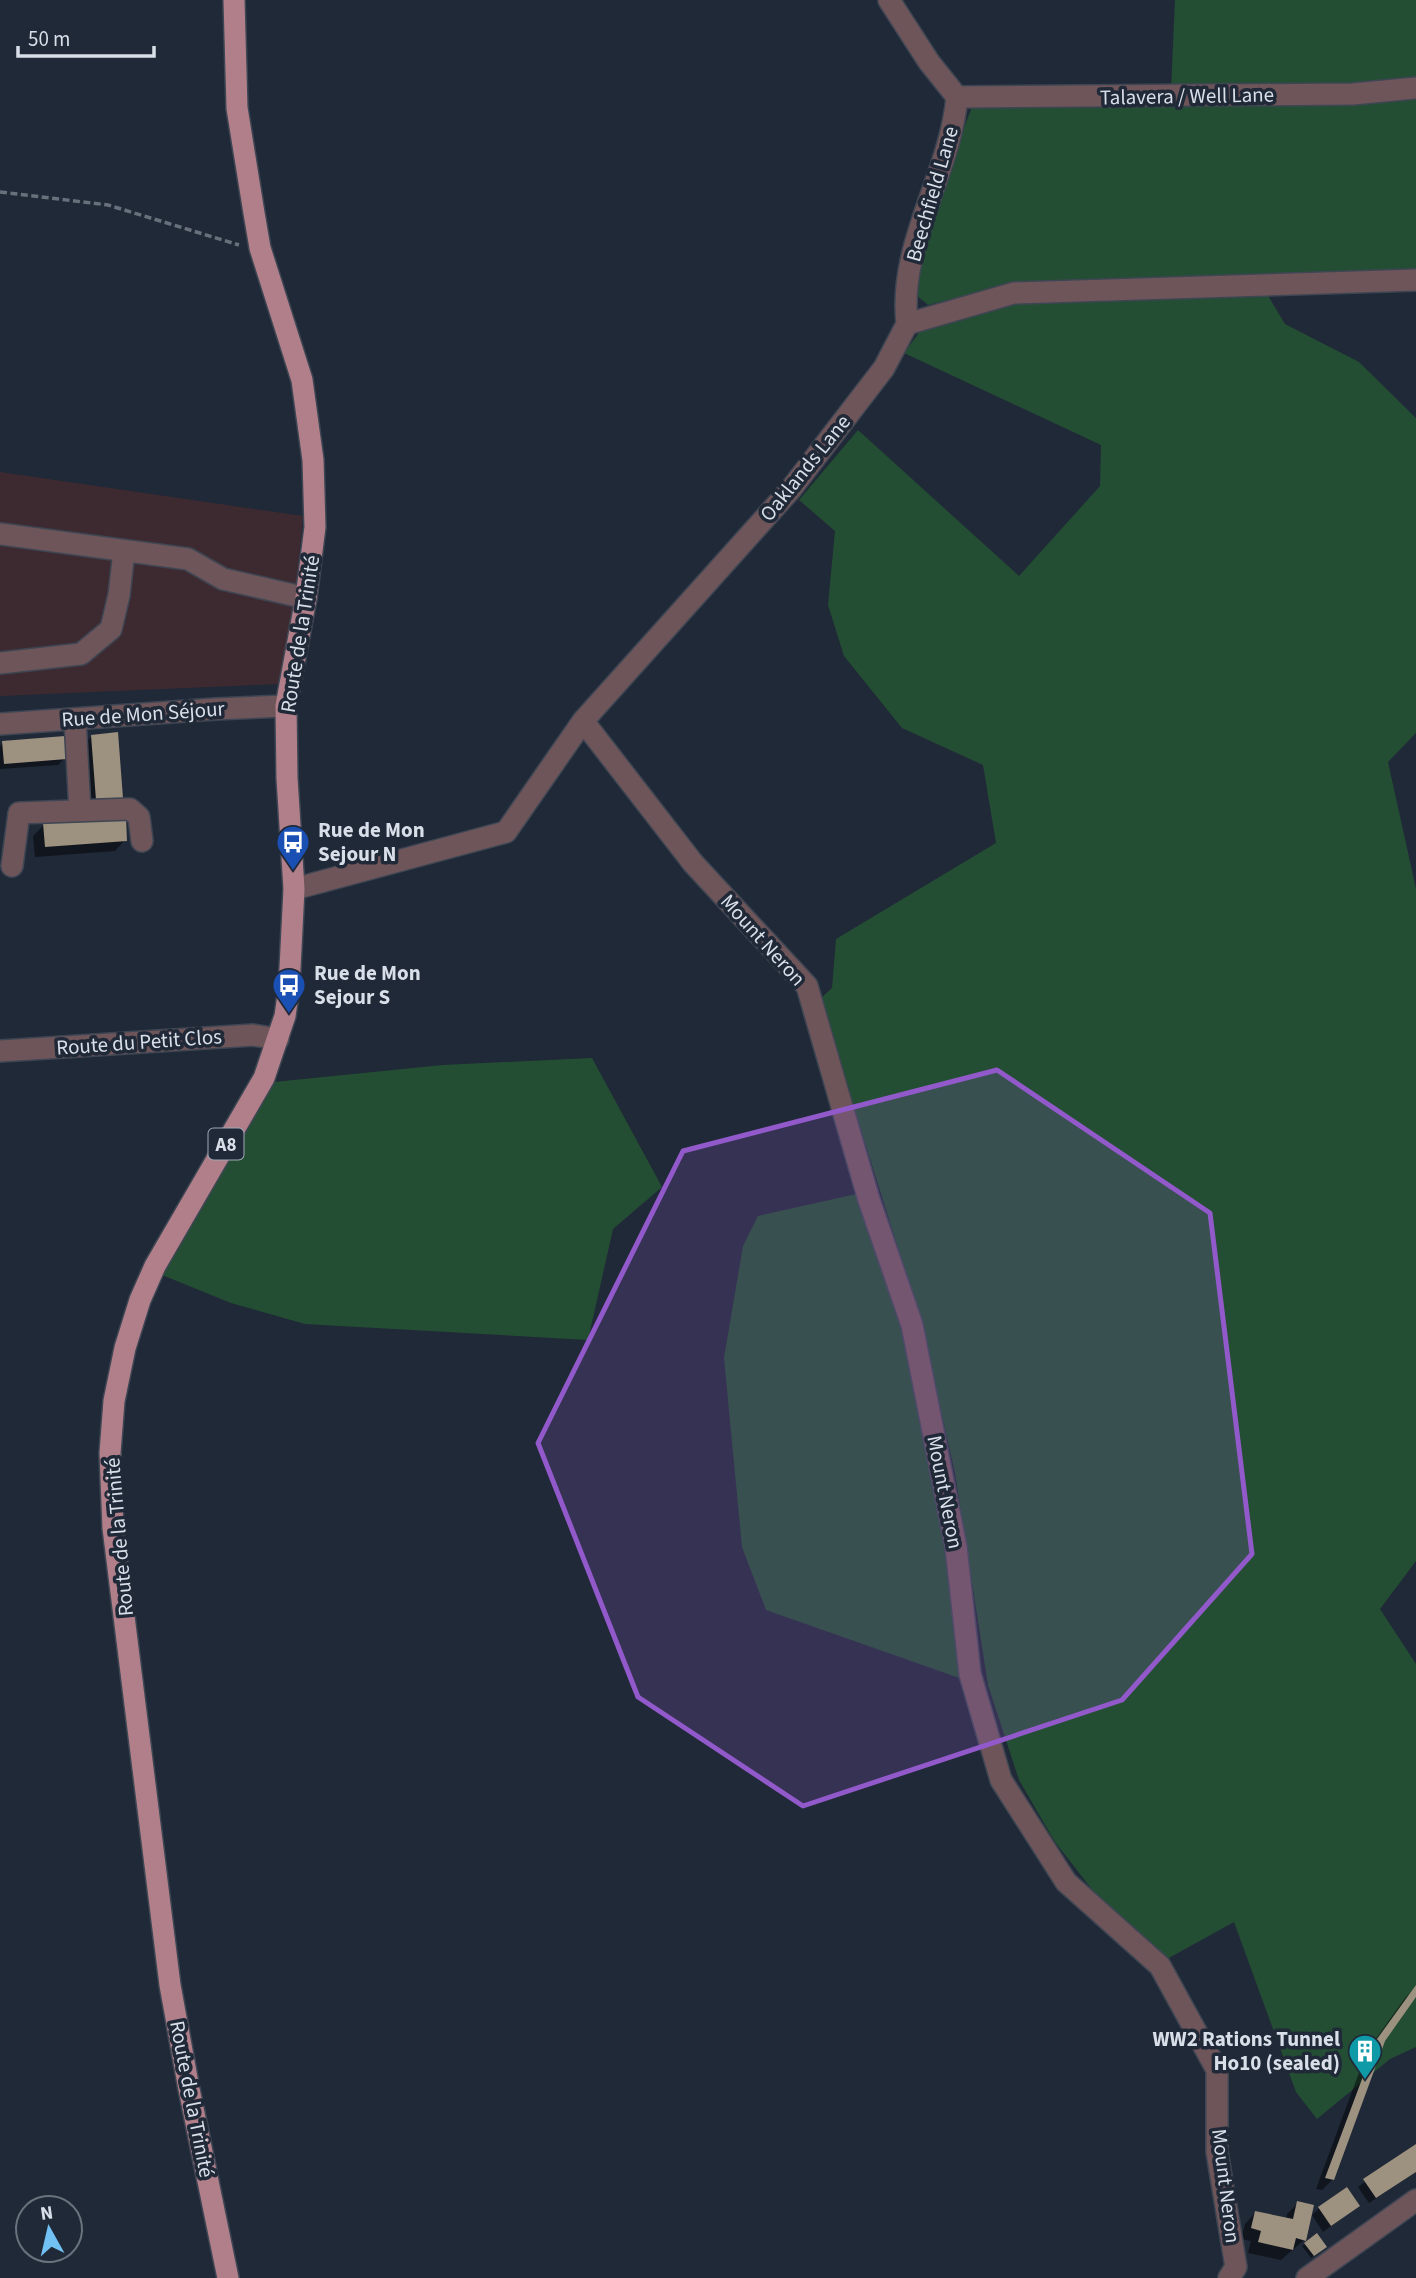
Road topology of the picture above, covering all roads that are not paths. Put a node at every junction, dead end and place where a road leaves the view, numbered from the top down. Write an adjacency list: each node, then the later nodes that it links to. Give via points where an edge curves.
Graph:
1 (234, 0): 9 (main road, Route de la Trinité / A8, via 237,108 260,248 302,380 313,460 316,527)
2 (889, 0): 4 (street, Beechfield Lane)
3 (1416, 88): 4 (street, Talavera / Well Lane, via 1353,94)
4 (957, 97): 6 (street, Beechfield Lane, via 955,120 915,241 904,303)
5 (1416, 279): 6 (street, via 1014,293)
6 (906, 324): 13 (street, Oaklands Lane, via 884,368 791,489)
7 (0, 534): 8 (street)
8 (124, 551): 9 (street, via 188,559 223,579); 10 (street, via 111,629 81,654)
9 (306, 598): 11 (main road, Route de la Trinité / A8)
10 (0, 663)
11 (286, 706): 12 (street, Rue de Mon Séjour); 18 (main road, Route de la Trinité / A8)
12 (75, 719): 14 (street, Rue de Mon Séjour); 15 (street)
13 (583, 721): 18 (street, Oaklands Lane, via 506,832); 24 (street, Mount Neron, via 693,863 807,986 869,1200 912,1325 956,1547 970,1674 1001,1780 1066,1882 1160,1966 1217,2070 1217,2152 1236,2267)
14 (0, 724)
15 (80, 811): 16 (street, via 131,809 139,817); 17 (street, via 19,813)
16 (142, 841)
17 (12, 866)
18 (294, 889): 19 (main road, Route de la Trinité / A8, via 289,988)
19 (278, 1039): 20 (street, Route du Petit Clos, via 253,1035); 23 (main road, Route de la Trinité / A8, via 264,1078 140,1300 114,1401 110,1453 113,1528 170,1983)
20 (0, 1051)
21 (1416, 2200): 22 (street)
22 (1312, 2276)
23 (228, 2278)
24 (1229, 2278)

